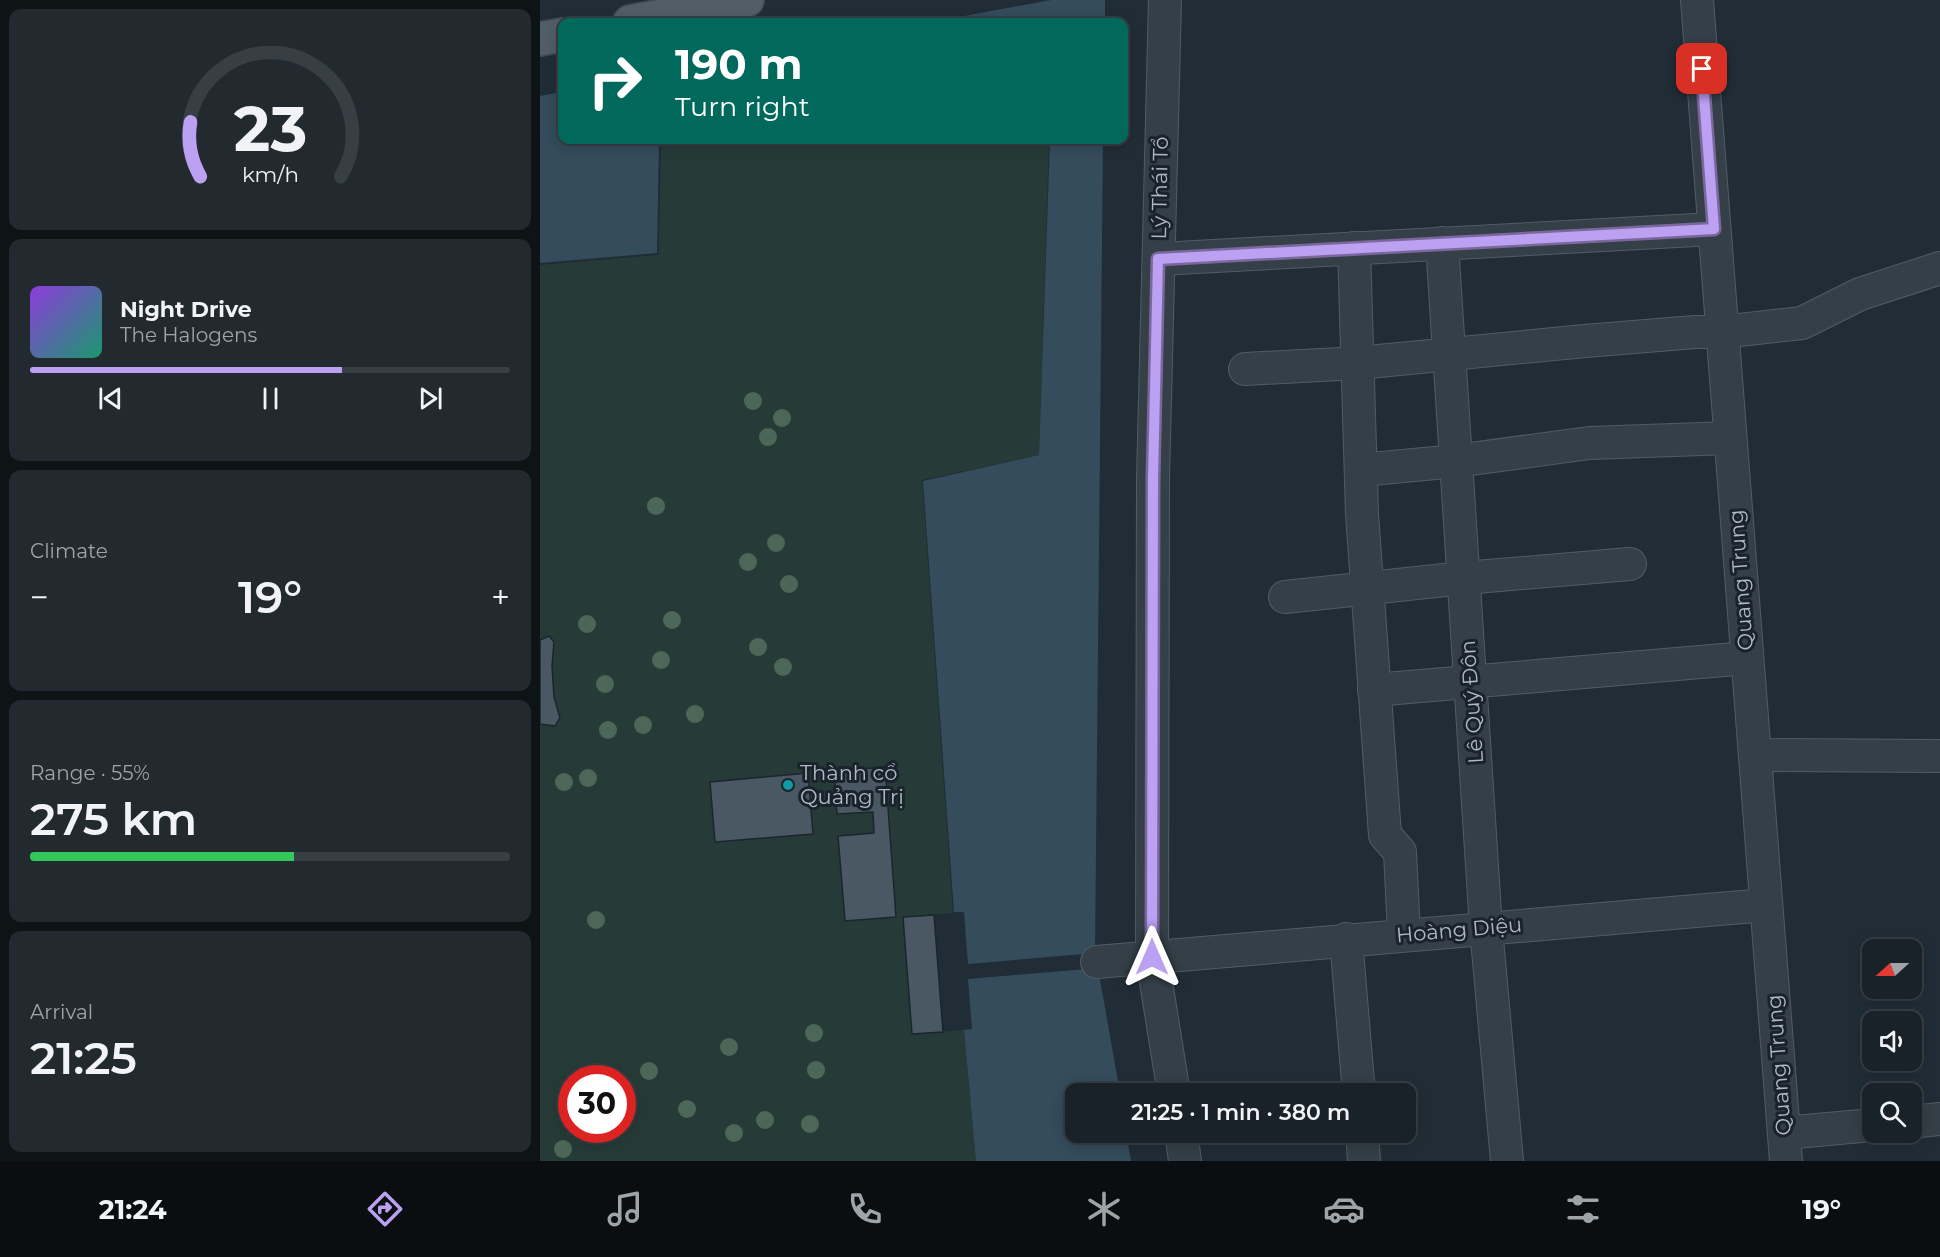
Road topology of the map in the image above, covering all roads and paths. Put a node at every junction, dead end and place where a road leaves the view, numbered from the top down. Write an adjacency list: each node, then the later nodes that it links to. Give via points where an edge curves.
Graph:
1 (747, 0): 4 (main road)
2 (1165, 0): 10 (street, Lý Thái Tổ)
3 (1697, 0): 7 (street, Quang Trung)
4 (651, 18)
5 (558, 36): 6 (main road)
6 (540, 39)
7 (1714, 229): 8 (street); 12 (street, Quang Trung)
8 (1442, 243): 9 (street); 13 (street, Lê Quý Đôn)
9 (1354, 248): 10 (street); 14 (street)
10 (1158, 259): 32 (street, Lý Thái Tổ, via 1153,479)
11 (1940, 268): 12 (street, via 1860,294 1802,324)
12 (1722, 332): 13 (street); 16 (street, Quang Trung)
13 (1449, 354): 14 (street); 17 (street, Lê Quý Đôn)
14 (1358, 363): 15 (street); 18 (street)
15 (1245, 369)
16 (1730, 438): 17 (street, via 1589,443); 23 (street, Quang Trung)
17 (1456, 461): 18 (street); 20 (street, Lê Quý Đôn)
18 (1361, 470): 21 (street)
19 (1630, 564): 20 (street)
20 (1464, 578): 21 (street); 24 (street, Lê Quý Đôn)
21 (1367, 589): 22 (street); 25 (street)
22 (1286, 597)
23 (1748, 658): 24 (street); 26 (street, Quang Trung)
24 (1470, 682): 25 (street); 29 (street, Lê Quý Đôn)
25 (1374, 690): 30 (street, via 1385,835 1400,852)
26 (1755, 755): 27 (street); 28 (street, Quang Trung)
27 (1940, 756)
28 (1766, 905): 29 (street, Hoàng Diệu); 41 (street, Quang Trung)
29 (1486, 928): 30 (street, Hoàng Diệu); 44 (street, Lê Quý Đôn)
30 (1404, 935): 31 (street, Hoàng Diệu)
31 (1346, 939): 32 (street, Hoàng Diệu); 35 (street)
32 (1152, 957): 33 (street, Hoàng Diệu); 34 (street, Lý Thái Tổ)
33 (1097, 962)
34 (1172, 1083)
35 (1358, 1083)
36 (1940, 1119): 37 (street)
37 (1922, 1121)
38 (1862, 1128): 41 (street)
39 (1183, 1143): 42 (street)
40 (1363, 1143): 43 (street)
41 (1785, 1147)
42 (1185, 1161)
43 (1364, 1161)
44 (1507, 1161)

